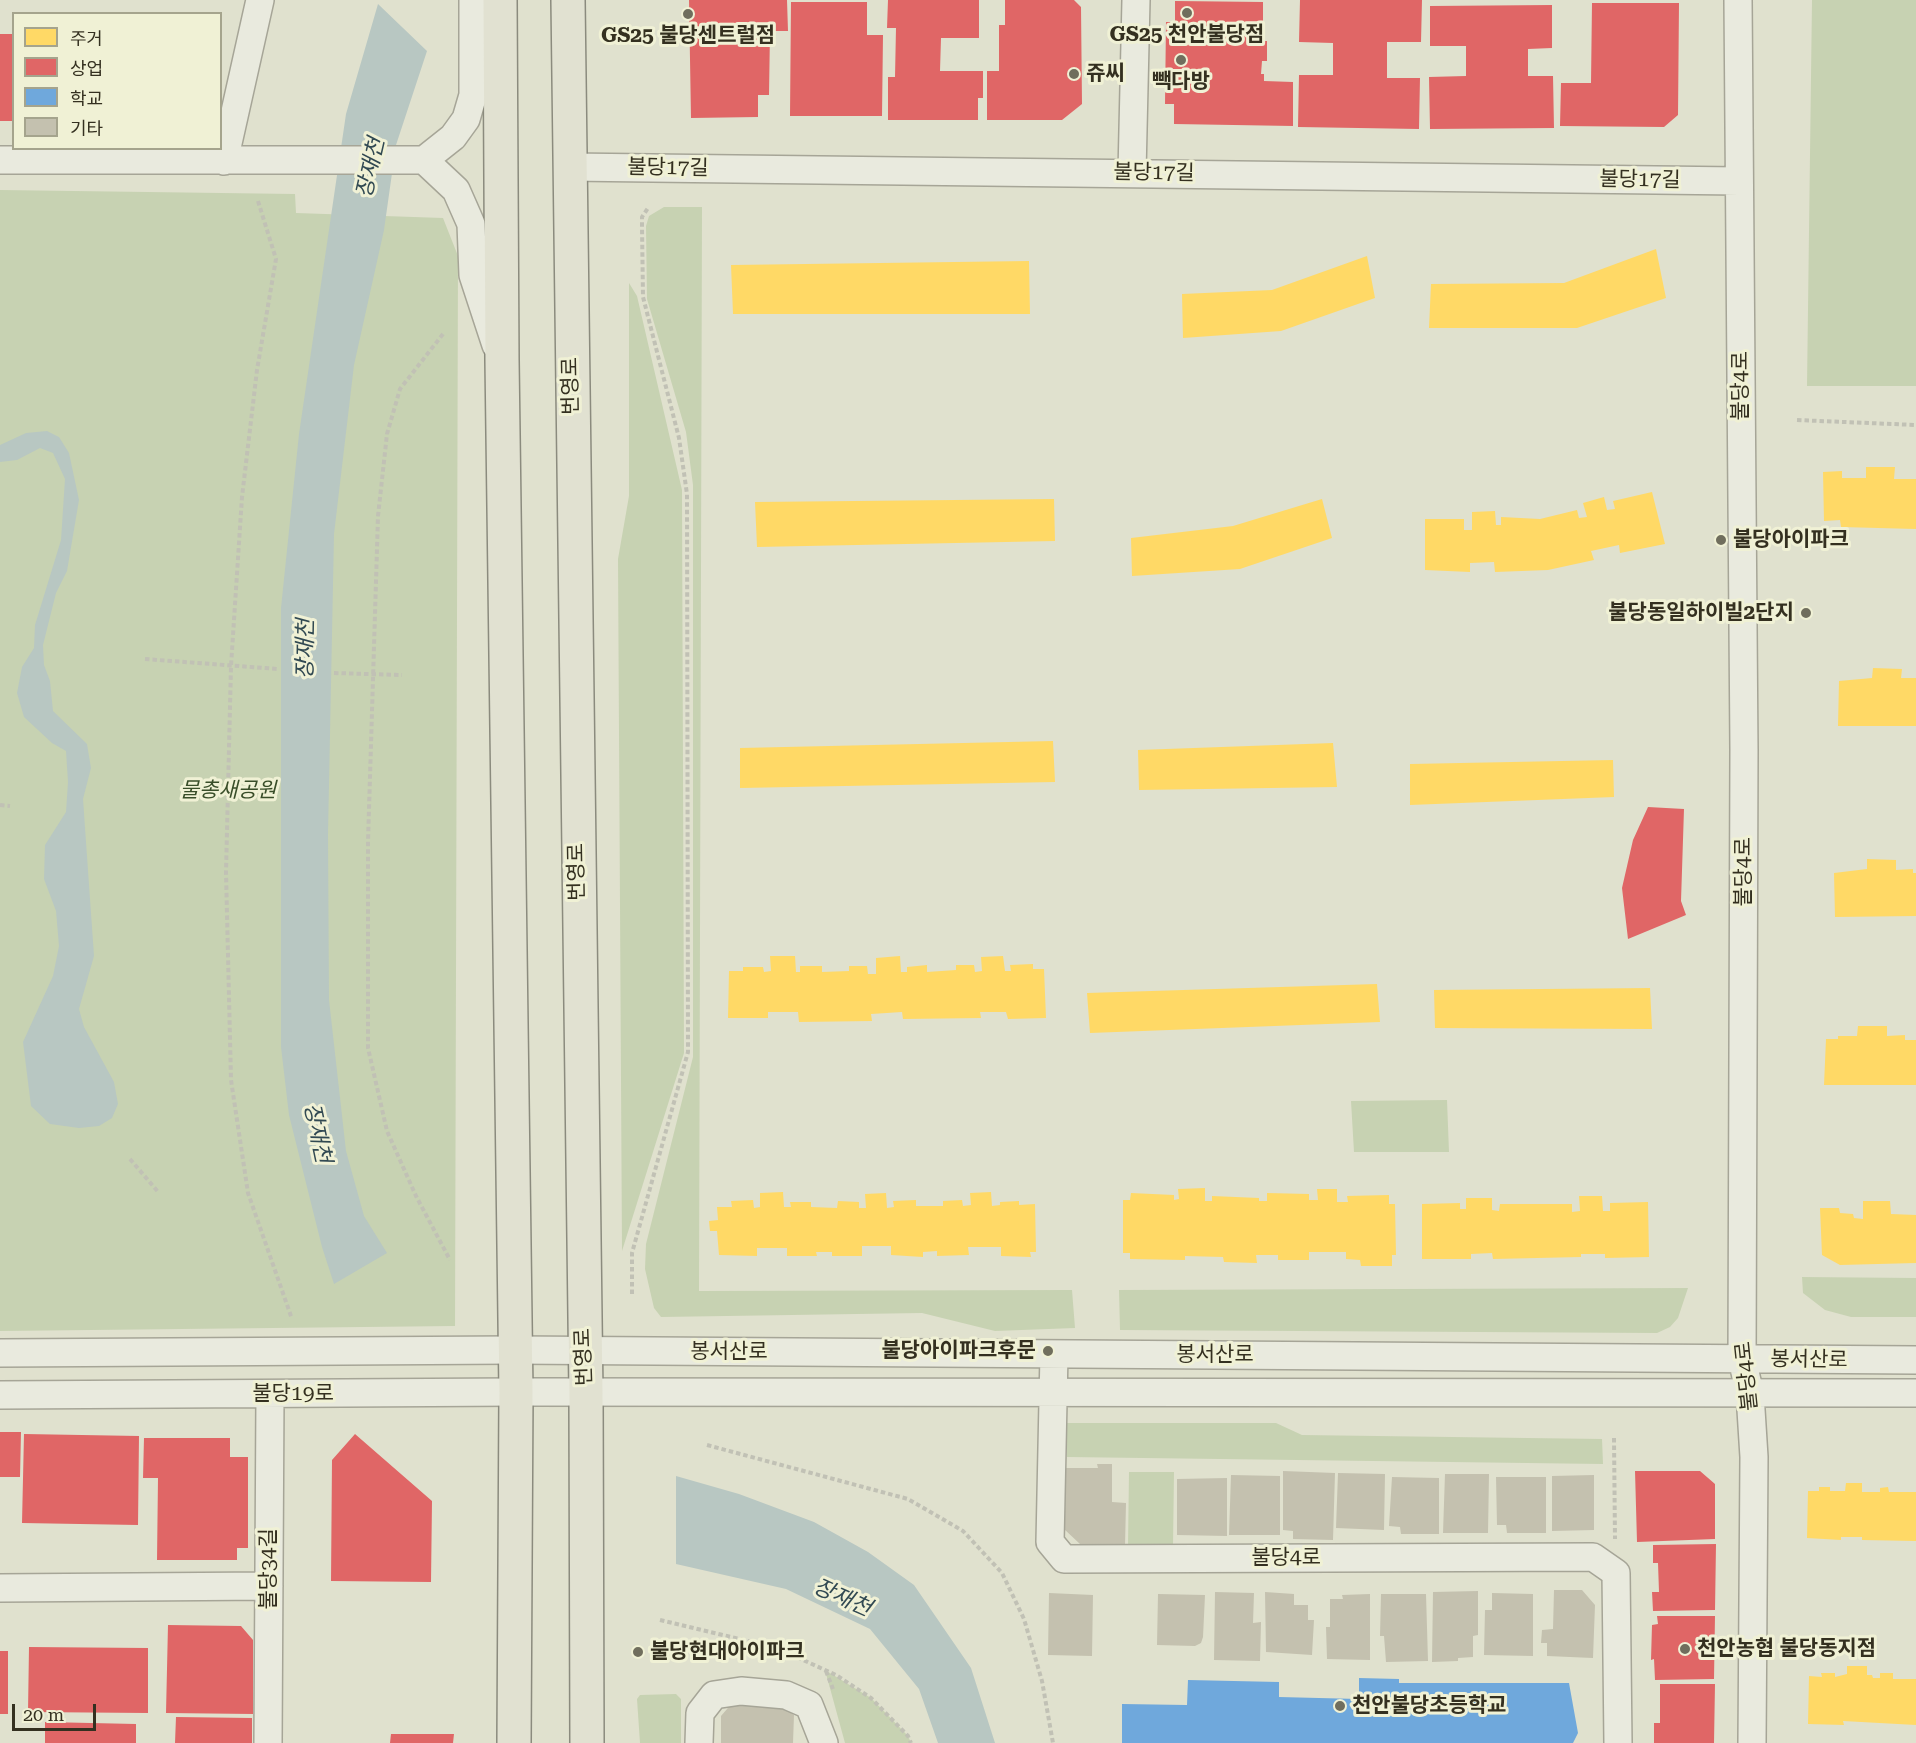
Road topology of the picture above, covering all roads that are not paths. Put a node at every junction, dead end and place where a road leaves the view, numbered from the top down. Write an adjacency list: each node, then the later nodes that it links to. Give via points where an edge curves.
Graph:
1 (260, 0): 9 (street)
2 (473, 0): 8 (street, via 473,95 466,119 453,137)
3 (500, 0): 13 (main road)
4 (567, 0): 10 (main road, 번영로)
5 (1136, 0): 11 (street)
6 (1738, 0): 12 (street, 불당4로)
7 (0, 160): 9 (street)
8 (424, 160): 9 (street); 13 (street, via 456,190 471,224 473,275)
9 (224, 161)
10 (568, 167): 11 (street, 불당17길); 15 (main road, 번영로)
11 (1132, 173): 12 (street, 불당17길)
12 (1739, 181): 18 (street, 불당4로, via 1744,737)
13 (502, 360): 14 (main road)
14 (514, 1350): 15 (street, 봉서산로); 16 (street, 불당19로); 20 (main road)
15 (583, 1351): 17 (street, 봉서산로); 21 (main road, 번영로)
16 (0, 1353)
17 (1054, 1354): 18 (street, 봉서산로); 23 (street, 불당4로)
18 (1742, 1359): 19 (street, 봉서산로); 24 (street, 불당4로)
19 (1916, 1360)
20 (516, 1392): 21 (street, 불당19로); 26 (street, 불당19로); 30 (main road)
21 (586, 1393): 23 (street, 봉서산로); 31 (main road, 번영로)
22 (1916, 1393): 24 (street, 봉서산로)
23 (1053, 1394): 24 (street, 봉서산로); 34 (street, 불당4로, via 1050,1542 1064,1559 1593,1557 1616,1573)
24 (1750, 1394): 35 (street, 불당4로, via 1754,1457)
25 (0, 1395): 26 (street, 불당19로)
26 (270, 1395): 27 (street, 불당34길)
27 (269, 1586): 28 (street); 29 (street, 불당34길)
28 (0, 1588)
29 (268, 1743)
30 (514, 1743)
31 (587, 1743)
32 (699, 1743): 33 (street, via 700,1713 714,1695 741,1691 786,1695 809,1706)
33 (824, 1743)
34 (1618, 1743)
35 (1752, 1743)

